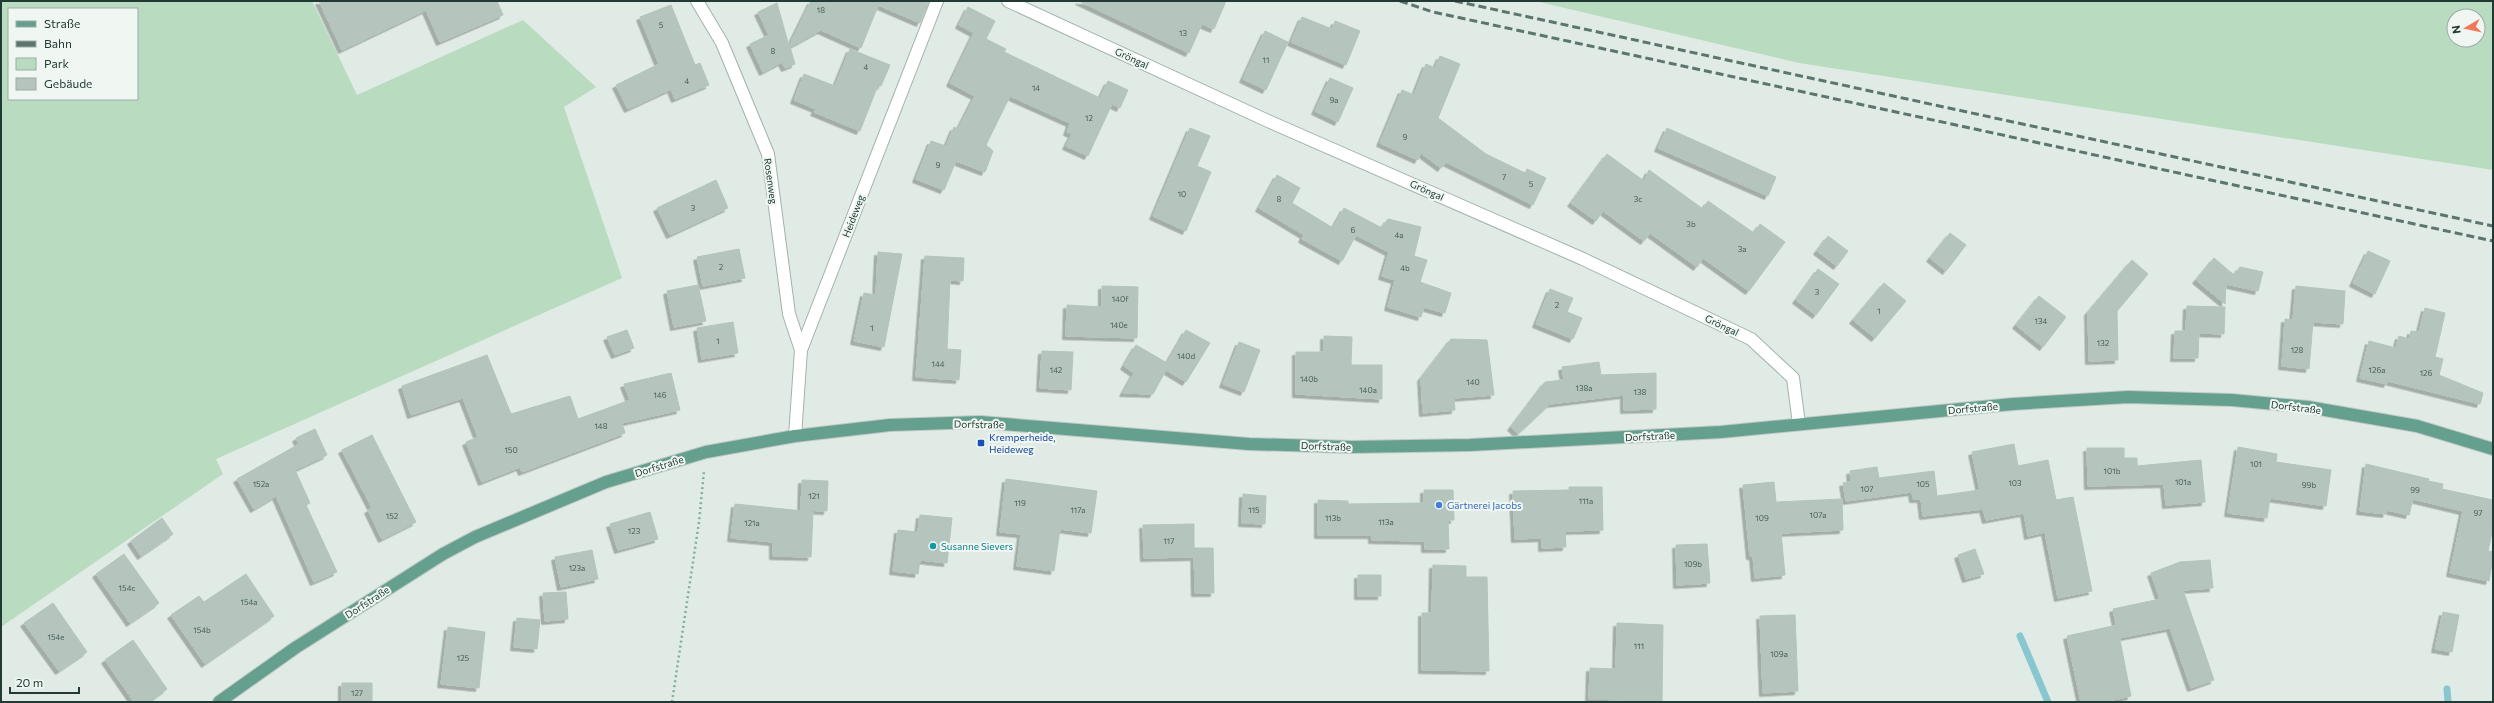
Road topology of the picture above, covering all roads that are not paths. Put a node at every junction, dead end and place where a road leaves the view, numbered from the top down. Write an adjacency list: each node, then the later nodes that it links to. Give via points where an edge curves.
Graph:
1 (697, 1): 4 (street, Rosenweg, via 722,43 768,154 789,314)
2 (937, 1): 4 (street, Heideweg)
3 (1008, 1): 5 (street, Gröngal, via 1275,124 1583,259 1751,339 1793,378)
4 (801, 350): 6 (street, Heideweg)
5 (1799, 424): 6 (main road, Dorfstraße, via 1713,432 1470,445 1351,447 1249,444 980,422 890,425); 7 (main road, Dorfstraße, via 2013,404 2128,397 2232,400 2308,407 2417,426)
6 (795, 436): 8 (main road, Dorfstraße, via 706,452 606,482 449,551 295,648)
7 (2493, 449)
8 (220, 702)

